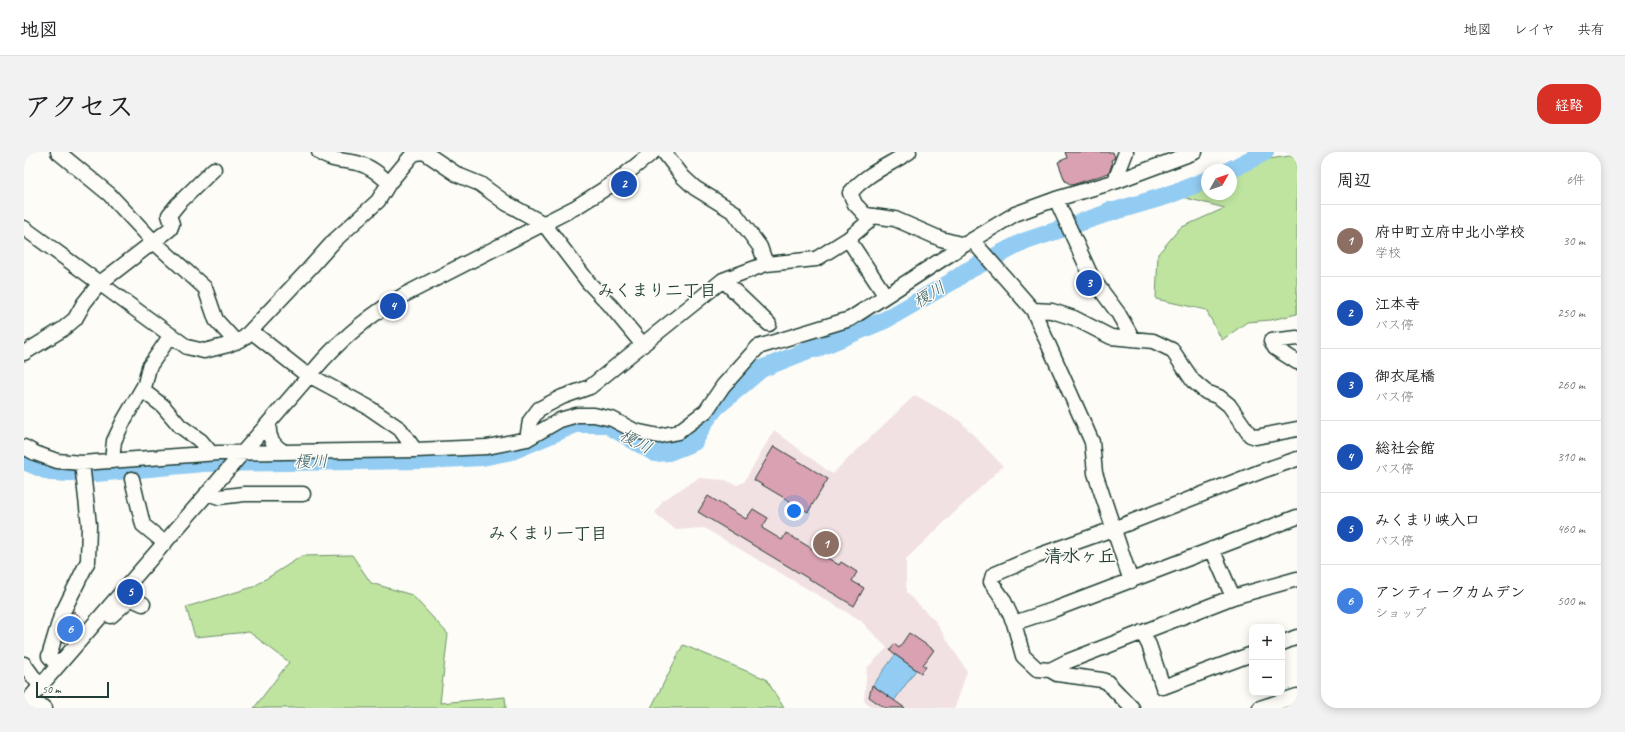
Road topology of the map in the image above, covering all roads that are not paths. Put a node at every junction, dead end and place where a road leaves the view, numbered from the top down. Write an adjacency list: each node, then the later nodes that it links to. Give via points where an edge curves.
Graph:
1 (58, 152): 17 (street, via 109,194)
2 (319, 152): 11 (street, via 326,158 359,164 376,171)
3 (423, 152): 11 (street, via 413,154); 14 (street)
4 (664, 152): 19 (street, via 695,188 734,212 760,247)
5 (909, 152): 13 (street, via 876,170 850,193 855,204)
6 (1126, 152): 10 (street)
7 (1195, 152): 10 (street)
8 (646, 154): 14 (street, via 604,190)
9 (214, 169): 17 (street, via 178,204 169,215 172,224 170,229)
10 (1117, 181): 12 (street)
11 (389, 183): 25 (street, via 378,201 335,240)
12 (1056, 199): 18 (street, via 1015,214); 28 (street, via 1092,278 1118,313)
13 (866, 215): 16 (street, via 869,219 867,223); 18 (street, via 895,219 941,239)
14 (544, 224): 30 (street, via 589,283); 33 (street, via 386,306 337,345)
15 (24, 228): 21 (street)
16 (848, 239): 19 (street, via 816,259); 22 (street)
17 (154, 242): 21 (street); 29 (street, via 205,288 216,320)
18 (968, 242): 22 (street); 23 (street)
19 (766, 264): 20 (street)
20 (723, 280): 24 (street); 30 (street)
21 (100, 284): 26 (street); 31 (street, via 75,319)
22 (885, 295): 37 (street, via 850,319 758,347 723,386 706,411 678,432 659,436 635,431 612,419 577,415 560,420)
23 (1033, 310): 28 (street, via 1052,311 1074,318 1111,337); 50 (street, via 1092,442 1095,473)
24 (770, 324)
25 (251, 331): 29 (street); 33 (street)
26 (171, 335): 29 (street, via 187,347 204,351); 34 (street, via 149,367 146,384)
27 (1297, 338): 32 (street, via 1271,341 1275,348)
28 (1132, 339): 36 (street, via 1153,341 1172,350 1193,381 1206,392 1220,397 1230,405 1250,435 1256,437)
29 (236, 342)
30 (643, 345): 37 (street, via 590,387 562,396 539,409 530,420)
31 (24, 353)
32 (1297, 362)
33 (309, 376): 35 (street); 39 (street, via 368,406 400,429)
34 (142, 390): 41 (street, via 163,406 180,426 201,441); 44 (street, via 114,441)
35 (270, 420): 40 (street, via 270,439); 42 (street)
36 (1297, 429)
37 (527, 439): 39 (street, via 487,447)
38 (24, 447): 45 (street, via 57,461)
39 (415, 450): 40 (street)
40 (284, 452): 42 (street)
41 (211, 454): 42 (street); 44 (street)
42 (241, 454): 47 (street)
43 (1297, 459): 50 (street)
44 (112, 461): 45 (street)
45 (82, 463): 64 (street, via 89,525 88,561 61,616 49,656)
46 (132, 479): 51 (street, via 143,525)
47 (208, 493): 48 (street, via 219,497 244,494); 51 (street)
48 (303, 494)
49 (1297, 517): 52 (street)
50 (1114, 529): 54 (street); 58 (street, via 1037,556 993,575 991,582 1003,599)
51 (165, 543): 57 (street)
52 (1212, 549): 54 (street); 55 (street)
53 (1297, 579): 55 (street)
54 (1131, 581): 58 (street)
55 (1233, 597): 59 (street)
56 (144, 604): 57 (street, via 129,600 112,616)
57 (104, 613): 64 (street)
58 (1014, 623): 65 (street, via 1023,656 1037,668)
59 (1142, 632): 62 (street, via 1163,687); 65 (street)
60 (1297, 636): 61 (street)
61 (1285, 642)
62 (1249, 655)
63 (24, 664): 66 (street)
64 (58, 666): 66 (street)
65 (1050, 670): 70 (street, via 1057,674 1107,682)
66 (40, 686): 68 (street)
67 (1287, 696): 71 (street)
68 (26, 703): 69 (street)
69 (45, 708)
70 (1132, 708)
71 (1260, 708)

